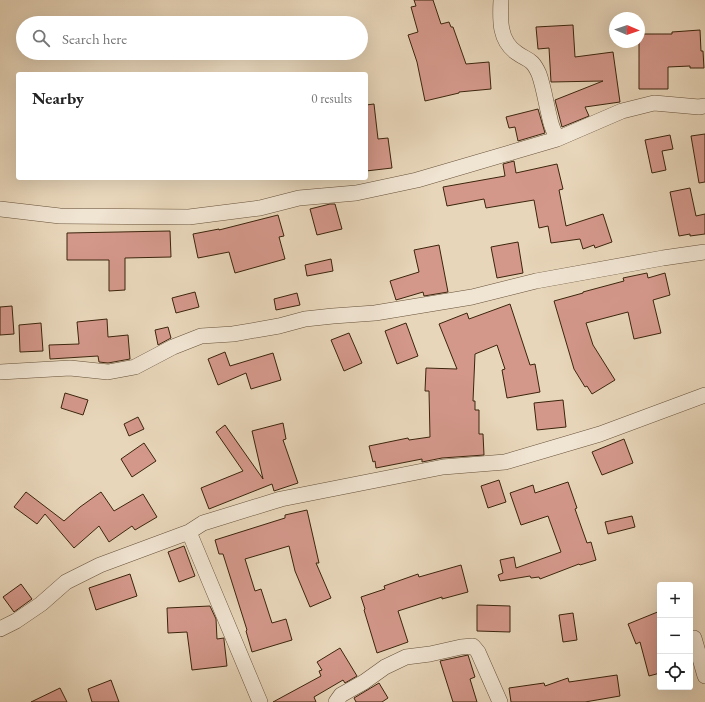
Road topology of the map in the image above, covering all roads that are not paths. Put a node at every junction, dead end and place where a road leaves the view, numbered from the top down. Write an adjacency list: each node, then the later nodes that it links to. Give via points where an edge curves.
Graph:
1 (501, 0): 3 (street, via 500,19 504,39 517,53 530,60 538,72)
2 (705, 106): 3 (street, via 654,103 622,111)
3 (557, 139): 4 (street, via 402,183 356,193 299,198 260,208 189,217 60,216)
4 (0, 209)
5 (705, 252): 6 (street, via 544,280 472,297 375,313 305,319 233,334 200,336 135,367 108,372 70,368)
6 (0, 372)
7 (705, 395): 8 (street, via 600,434 505,462 443,467 281,499 203,523)
8 (189, 532): 9 (street, via 93,568 66,582 35,608); 12 (street)
9 (0, 629)
10 (694, 638): 11 (street)
11 (705, 676)
12 (260, 702)
13 (336, 702): 14 (street, via 341,695 406,657 473,646)
14 (500, 702)

